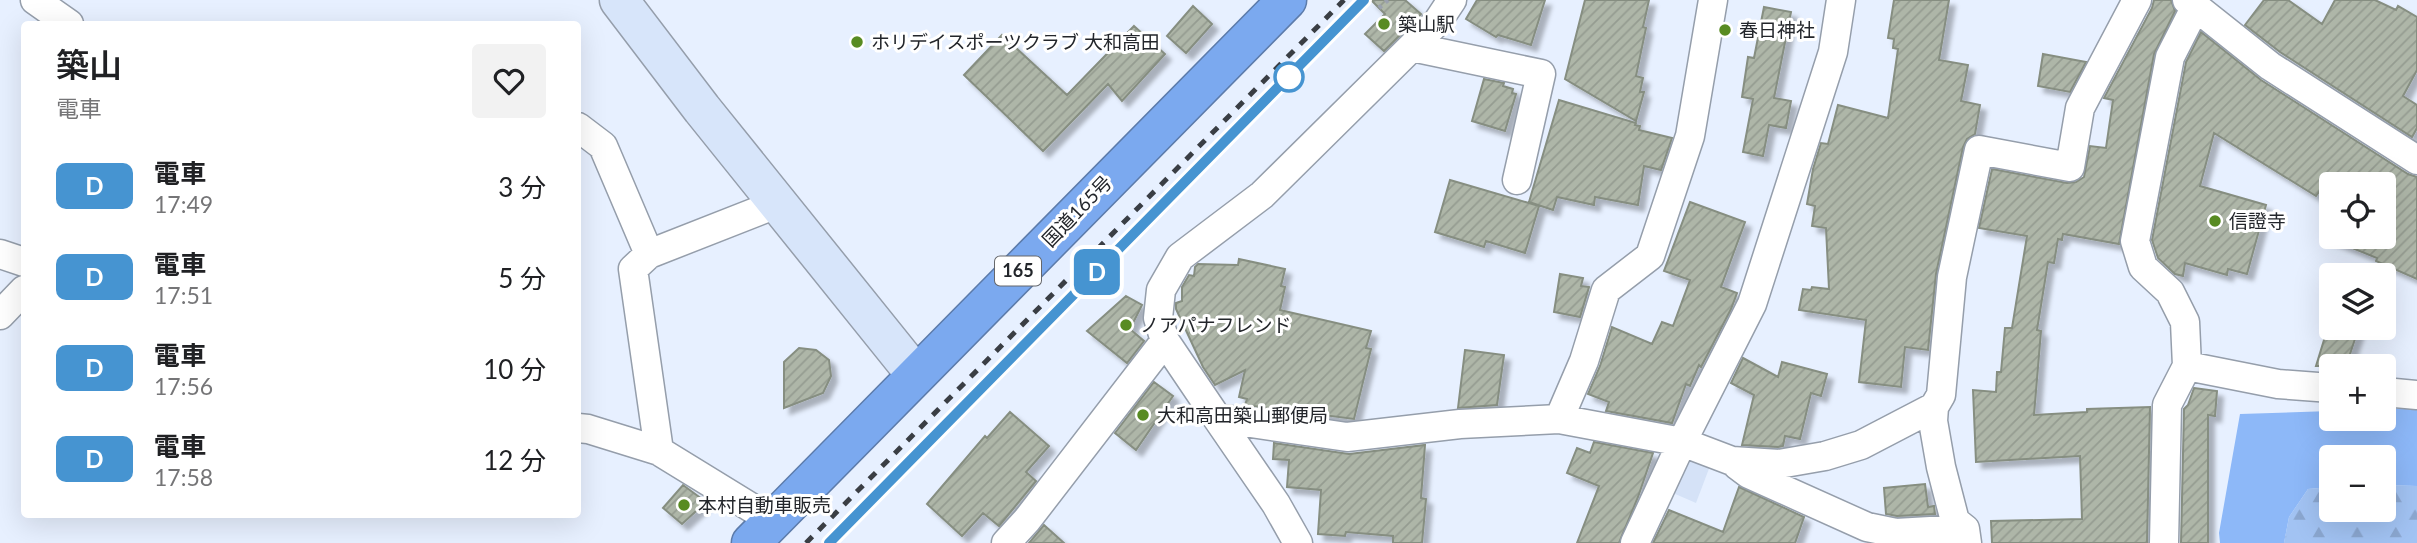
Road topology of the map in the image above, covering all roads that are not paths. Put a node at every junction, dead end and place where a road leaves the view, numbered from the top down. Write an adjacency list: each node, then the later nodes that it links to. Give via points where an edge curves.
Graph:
1 (36, 0): 9 (street)
2 (619, 0): 14 (street)
3 (1287, 0): 22 (highway, 国道165号 / 165)
4 (1452, 0): 10 (street)
5 (1713, 0): 28 (street, via 1690,136 1650,256 1606,290 1584,361)
6 (1841, 0): 30 (street, via 1833,52 1752,304)
7 (2137, 0): 26 (street, via 2080,108 2070,167 1979,150 1952,276 1941,395)
8 (2192, 3): 12 (street, via 2270,66); 21 (street, via 2170,57 2135,241 2143,267 2170,292 2185,322)
9 (65, 21)
10 (1412, 47): 13 (street, via 1541,74); 20 (street, via 1262,195 1180,257 1161,290 1158,318)
11 (581, 129): 16 (street, via 603,146)
12 (2417, 160)
13 (1517, 180)
14 (779, 203): 16 (street); 22 (street)
15 (0, 254): 17 (street)
16 (649, 254): 31 (street, via 634,270)
17 (21, 261)
18 (21, 293): 19 (street)
19 (0, 315)
20 (1165, 341): 27 (street); 35 (street)
21 (2187, 366): 23 (street); 38 (street, via 2166,405)
22 (916, 375): 33 (highway, 国道165号 / 165)
23 (2319, 387)
24 (2396, 393): 25 (street)
25 (2417, 395)
26 (1934, 407): 32 (street, via 1861,445 1825,456 1779,464); 34 (street, via 1941,467 1955,521)
27 (1217, 418): 28 (street, via 1347,437); 36 (street)
28 (1559, 419): 30 (street)
29 (581, 428): 31 (street)
30 (1682, 442): 32 (street); 37 (street)
31 (659, 451): 33 (street)
32 (1732, 461): 34 (street, via 1749,474 1867,527)
33 (762, 532)
34 (1966, 536)
35 (1006, 543)
36 (1298, 543)
37 (1635, 543)
38 (2164, 543)

